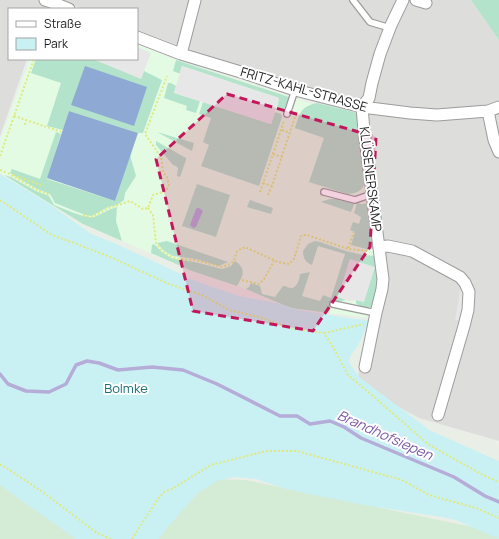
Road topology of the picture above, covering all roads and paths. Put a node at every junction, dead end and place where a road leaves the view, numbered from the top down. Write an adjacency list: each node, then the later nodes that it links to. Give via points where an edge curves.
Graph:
1 (44, 0): 5 (street)
2 (195, 0): 8 (street)
3 (353, 0): 6 (lane, via 370,22)
4 (403, 0): 6 (street)
5 (66, 8)
6 (390, 28): 13 (street, via 380,54 369,98)
7 (138, 37): 8 (street, FRITZ-KAHL-STRASSE)
8 (181, 54): 11 (street, FRITZ-KAHL-STRASSE)
9 (34, 60): 16 (path)
10 (168, 76): 37 (path, via 145,134 160,157 169,185 166,191 153,196)
11 (295, 90): 12 (lane); 13 (street, FRITZ-KAHL-STRASSE)
12 (290, 106): 15 (lane); 21 (path, via 298,109)
13 (362, 107): 14 (street, FRITZ-KAHL-STRASSE, via 410,114); 33 (street, KLÜSENERSKAMP)
14 (494, 109): 22 (street, via 494,140)
15 (287, 114): 19 (path)
16 (14, 116): 17 (path); 24 (path)
17 (26, 120): 18 (path); 20 (path)
18 (24, 124)
19 (281, 130): 21 (path); 23 (path)
20 (62, 132)
21 (290, 133): 25 (path)
22 (499, 152)
23 (273, 154): 25 (path); 28 (path)
24 (0, 156)
25 (282, 157): 30 (path)
26 (0, 170): 27 (path)
27 (8, 173): 29 (path); 34 (path)
28 (263, 183): 30 (path); 31 (path)
29 (40, 185)
30 (272, 186): 35 (path)
31 (260, 192)
32 (324, 192): 33 (lane, via 356,200)
33 (372, 194): 41 (street, KLÜSENERSKAMP)
34 (50, 195)
35 (268, 195)
36 (0, 200): 46 (path, via 52,235 110,257 169,284 202,294 229,310 290,328)
37 (148, 208): 38 (path, via 143,209 130,201 92,217); 42 (path, via 153,215 156,243 163,252 172,257 222,267 234,261 237,250 245,247)
38 (83, 215)
39 (354, 232): 40 (path)
40 (348, 248): 41 (path); 42 (path, via 304,235 301,236 294,259 289,264)
41 (380, 250): 45 (street, KLÜSENERSKAMP, via 383,278); 48 (street, KLÜSENERSKAMP, via 388,246 412,251 460,277 469,292 464,326)
42 (274, 260): 43 (path, via 259,284)
43 (242, 280)
44 (333, 304): 45 (lane)
45 (375, 319): 46 (path, via 368,323); 47 (street, KLÜSENERSKAMP)
46 (324, 333): 50 (path, via 348,376 428,444)
47 (364, 367)
48 (438, 415)
49 (0, 464): 52 (path, via 97,533)
50 (499, 482)
51 (499, 518): 53 (path, via 476,508 429,495 402,480 298,451 266,451 211,465 164,492)
52 (112, 539)
53 (132, 539)

